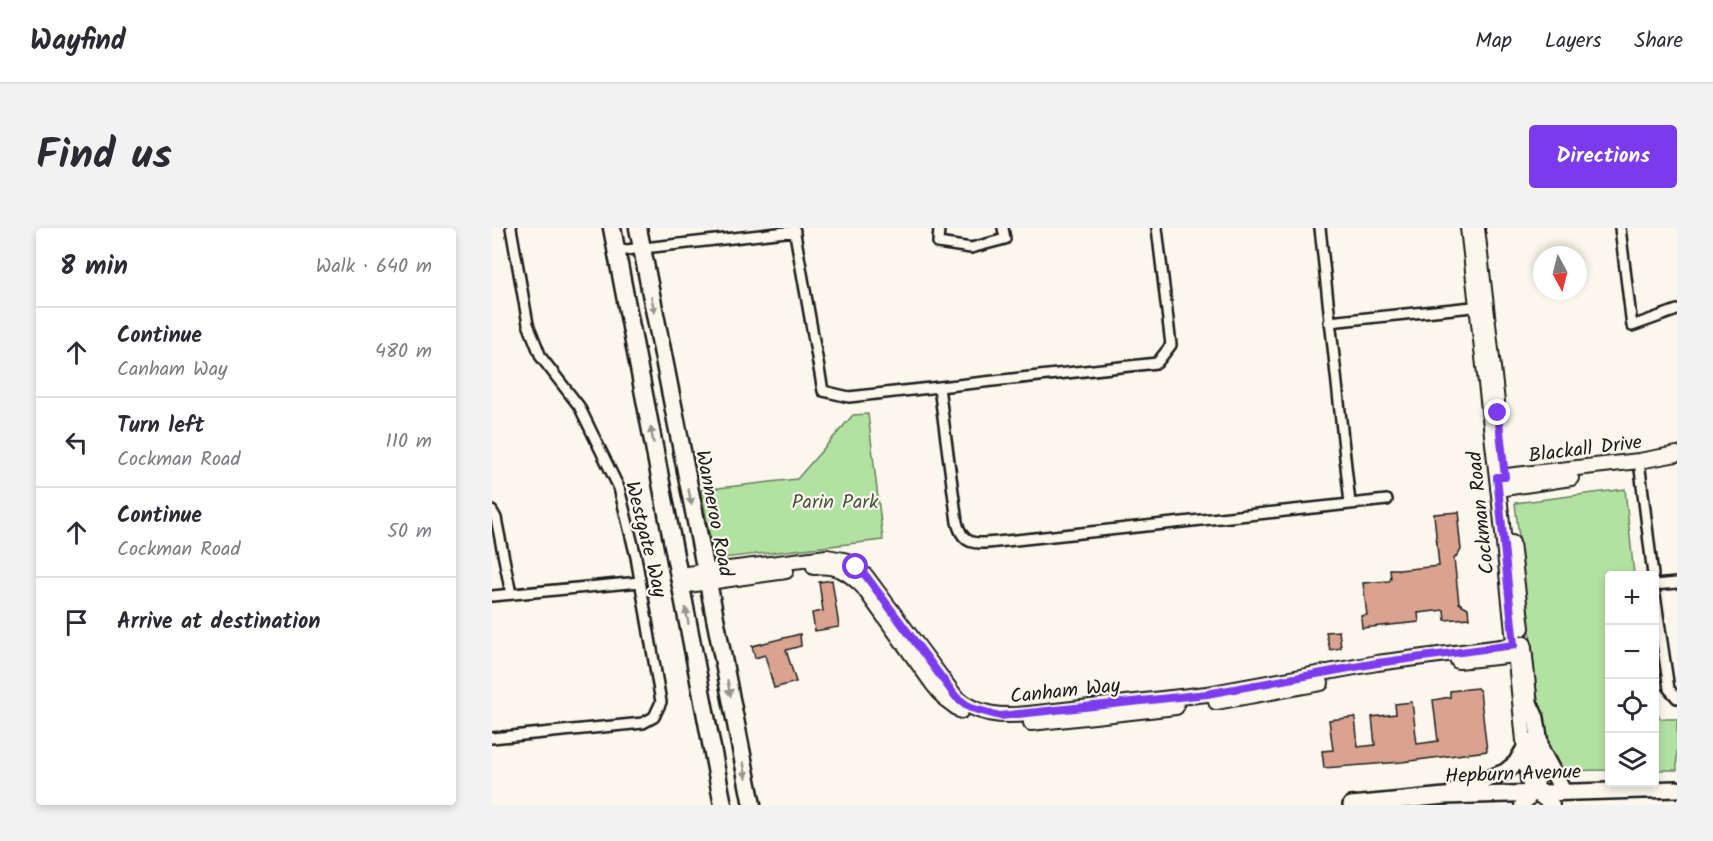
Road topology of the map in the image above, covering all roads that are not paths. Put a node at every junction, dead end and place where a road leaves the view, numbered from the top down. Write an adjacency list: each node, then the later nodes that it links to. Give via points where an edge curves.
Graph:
1 (511, 228): 28 (street, Westgate Way, via 528,324 541,357 579,406 618,488)
2 (612, 228): 13 (highway)
3 (638, 228): 12 (highway, Wanneroo Road)
4 (939, 228): 5 (street, via 938,243 971,248 1005,238)
5 (1003, 228)
6 (1157, 228): 17 (street, via 1171,345 1157,363)
7 (1320, 228): 16 (street)
8 (1468, 228): 14 (main road, Cockman Road)
9 (1478, 228): 14 (main road, Cockman Road)
10 (1620, 228): 15 (street, via 1632,326)
11 (795, 230): 12 (street); 17 (street, via 823,391 849,397)
12 (642, 248): 13 (street); 26 (highway, Wanneroo Road, one-way to 26)
13 (617, 251): 27 (highway, one-way to 13)
14 (1481, 306): 16 (street); 21 (main road, Cockman Road)
15 (1677, 310)
16 (1329, 322): 23 (street)
17 (939, 387): 23 (street, via 957,522 962,536 973,543)
18 (1677, 454): 20 (main road, Blackall Drive)
19 (1677, 463): 20 (main road, Blackall Drive)
20 (1640, 465): 21 (main road, Blackall Drive); 25 (street)
21 (1502, 483): 34 (main road, Cockman Road)
22 (1387, 500): 23 (street)
23 (1350, 503)
24 (492, 511): 31 (street)
25 (1652, 571)
26 (706, 577): 27 (main road, Canham Way); 34 (main road, Canham Way, via 826,557 844,560 866,576 956,697 971,708 1000,716 1207,694 1377,663); 44 (highway, Wanneroo Road, one-way to 44)
27 (680, 580): 43 (highway, one-way to 27)
28 (640, 582): 31 (street); 37 (street, Westgate Way, via 660,696 654,717 643,723)
29 (1677, 583): 30 (street)
30 (1659, 586)
31 (510, 594): 32 (street)
32 (492, 596)
33 (1659, 621): 35 (street, via 1669,689)
34 (1520, 650): 36 (main road, Cockman Road); 38 (main road, Cockman Road)
35 (1677, 698)
36 (1530, 705): 40 (main road, via 1541,750); 41 (main road, Cockman Road, via 1539,779)
37 (492, 738)
38 (1525, 748): 41 (main road, Cockman Road, via 1528,780); 42 (main road, via 1516,764 1505,772)
39 (1677, 789): 40 (main road, Hepburn Avenue)
40 (1563, 791): 41 (main road, Hepburn Avenue)
41 (1535, 792): 42 (main road, Hepburn Avenue); 46 (main road); 47 (main road)
42 (1445, 796): 45 (main road, Hepburn Avenue)
43 (723, 805)
44 (752, 805)
45 (1351, 805)
46 (1522, 805)
47 (1552, 805)

